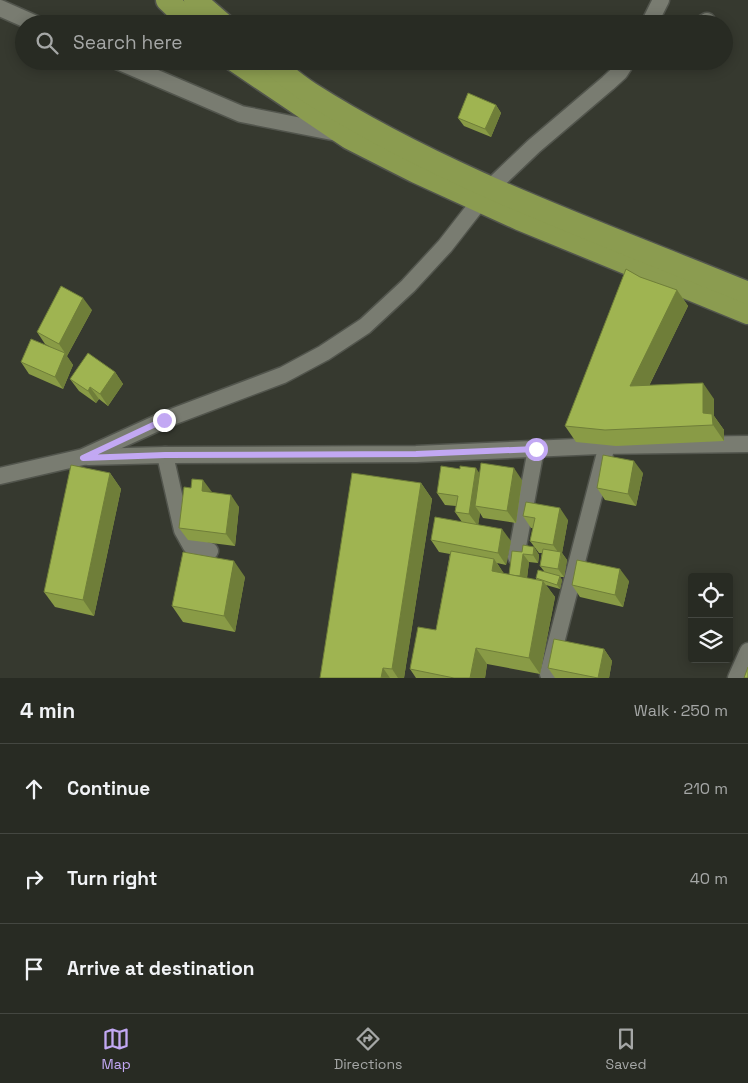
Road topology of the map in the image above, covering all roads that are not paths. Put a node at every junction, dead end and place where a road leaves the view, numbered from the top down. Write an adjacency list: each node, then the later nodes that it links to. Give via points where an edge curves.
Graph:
1 (167, 0): 6 (highway)
2 (195, 0): 7 (highway)
3 (661, 0): 8 (street)
4 (0, 8): 5 (street)
5 (16, 15)
6 (183, 15)
7 (212, 15)
8 (654, 15)
9 (137, 70): 13 (street, via 241,114)
10 (248, 70): 13 (highway)
11 (280, 70): 14 (highway, via 359,123)
12 (620, 70): 14 (street)
13 (343, 134): 14 (highway, via 416,172)
14 (485, 194): 15 (highway); 16 (highway); 21 (street, via 445,246 408,286 365,326 324,353 283,375 164,420)
15 (748, 293)
16 (748, 313)
17 (748, 444): 18 (street)
18 (606, 446): 19 (street); 26 (street)
19 (536, 449): 20 (street, via 416,454); 24 (street)
20 (165, 455): 21 (street); 23 (street, via 182,530 191,546)
21 (83, 458): 22 (street)
22 (0, 476)
23 (210, 551)
24 (516, 558)
25 (748, 651): 27 (street)
26 (548, 674)
27 (736, 678)

